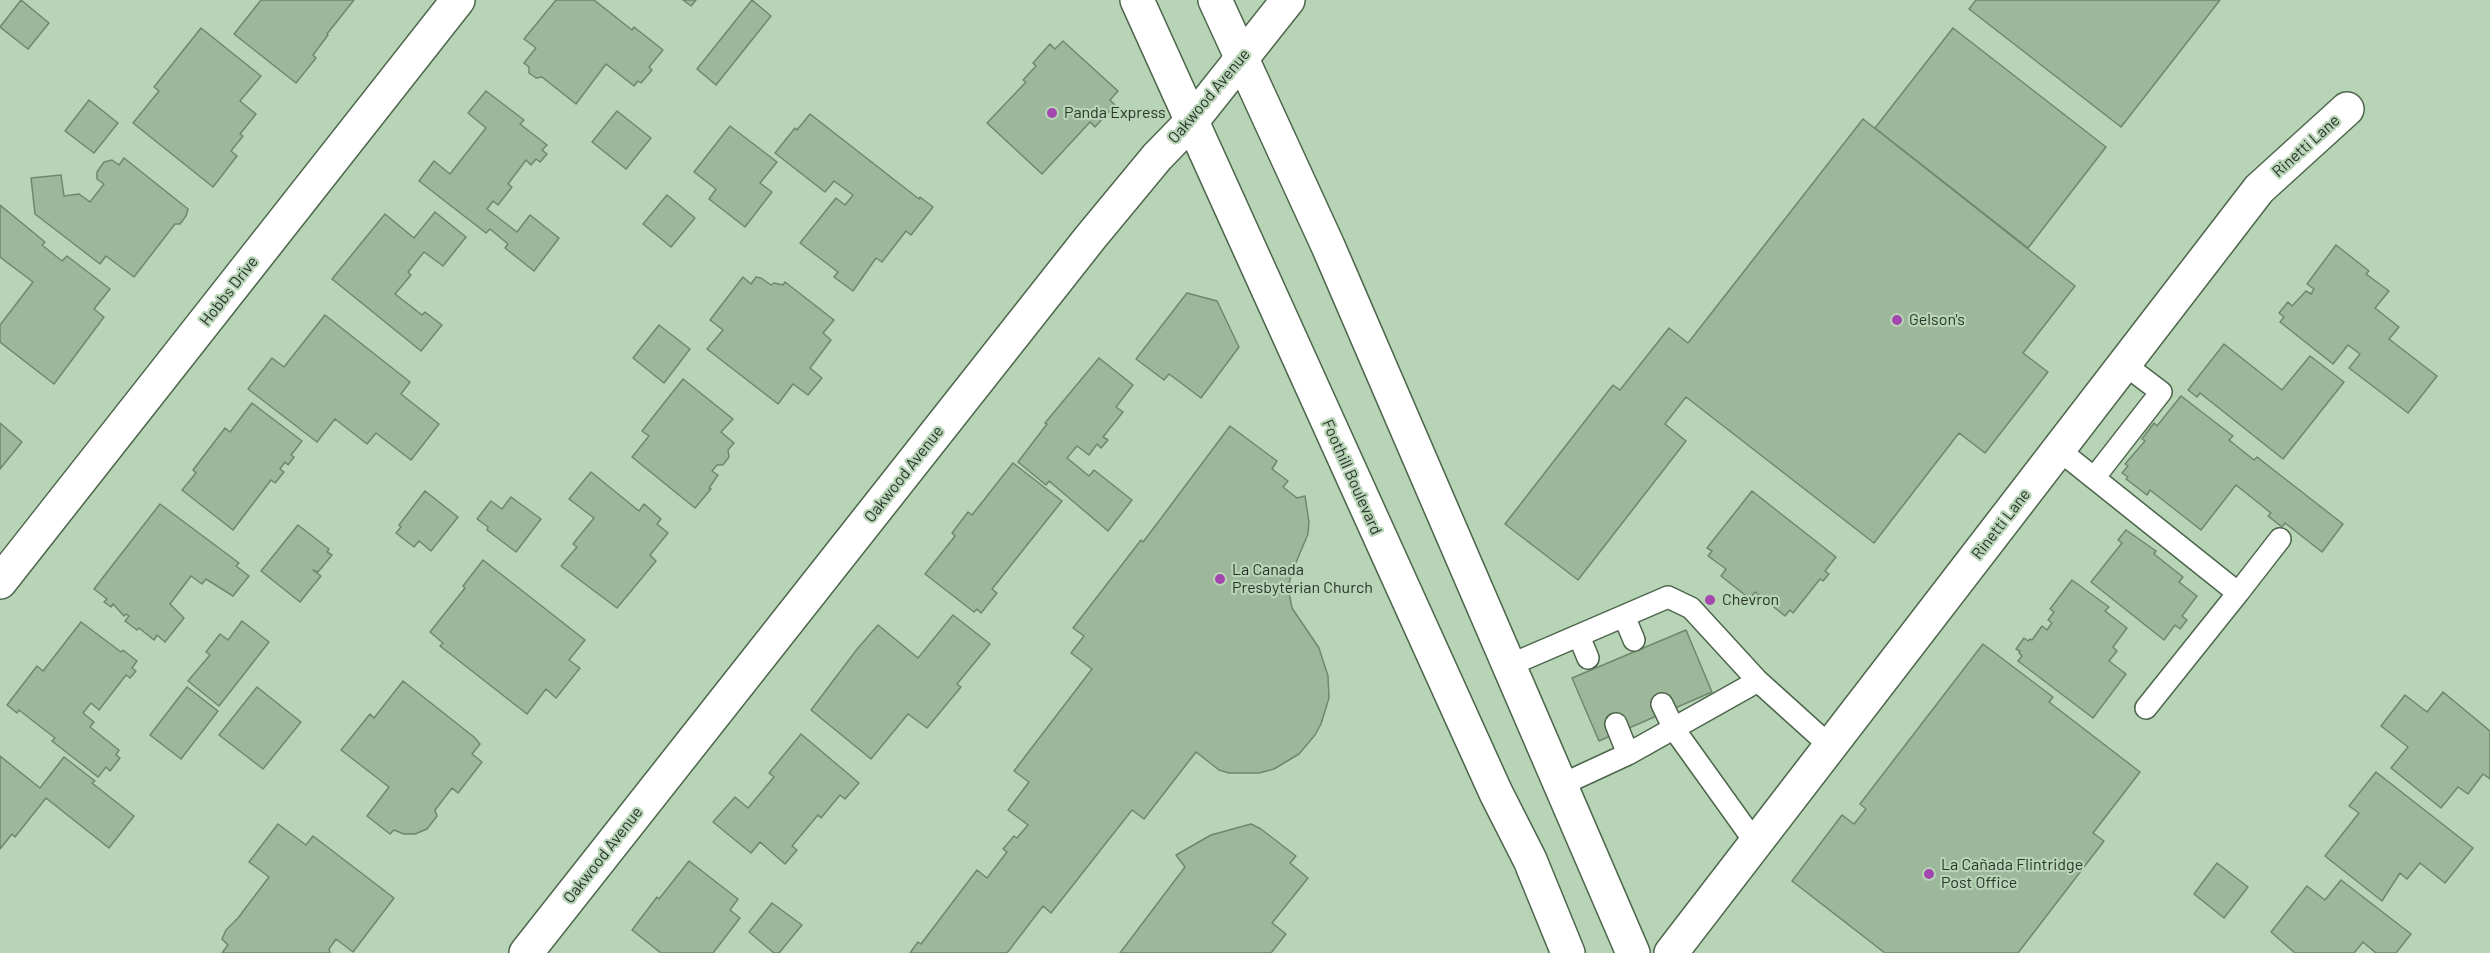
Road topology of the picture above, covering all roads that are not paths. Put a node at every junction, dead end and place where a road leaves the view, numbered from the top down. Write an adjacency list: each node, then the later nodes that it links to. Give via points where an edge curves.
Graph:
1 (458, 0): 12 (street, Hobbs Drive)
2 (1137, 0): 7 (street, Foothill Boulevard)
3 (1215, 0): 5 (street)
4 (1288, 0): 5 (street, Oakwood Avenue)
5 (1241, 59): 7 (street, Oakwood Avenue); 18 (street, via 1328,246)
6 (2348, 109): 8 (street, Rinetti Lane, via 2259,189)
7 (1192, 121): 28 (street, Oakwood Avenue, via 1083,247); 29 (street, Foothill Boulevard, via 1486,772 1530,860)
8 (2124, 364): 9 (street, Rinetti Lane); 10 (lane, via 2161,392)
9 (2059, 450): 10 (lane); 24 (street, Rinetti Lane)
10 (2094, 478): 13 (lane)
11 (2280, 539): 13 (lane)
12 (0, 582)
13 (2238, 593): 21 (lane)
14 (1624, 616): 15 (lane); 16 (lane); 19 (lane, via 1668,597 1691,608)
15 (1579, 636): 17 (lane); 18 (lane)
16 (1634, 640)
17 (1588, 658)
18 (1510, 665): 26 (street)
19 (1758, 681): 23 (lane); 24 (lane)
20 (1662, 704): 23 (lane)
21 (2146, 708)
22 (1616, 724): 25 (lane)
23 (1674, 729): 25 (lane); 27 (lane)
24 (1830, 746): 27 (street, Rinetti Lane)
25 (1628, 754): 26 (lane)
26 (1561, 785): 30 (street)
27 (1755, 842): 31 (street, Rinetti Lane)
28 (526, 953)
29 (1568, 953)
30 (1633, 953)
31 (1671, 953)

